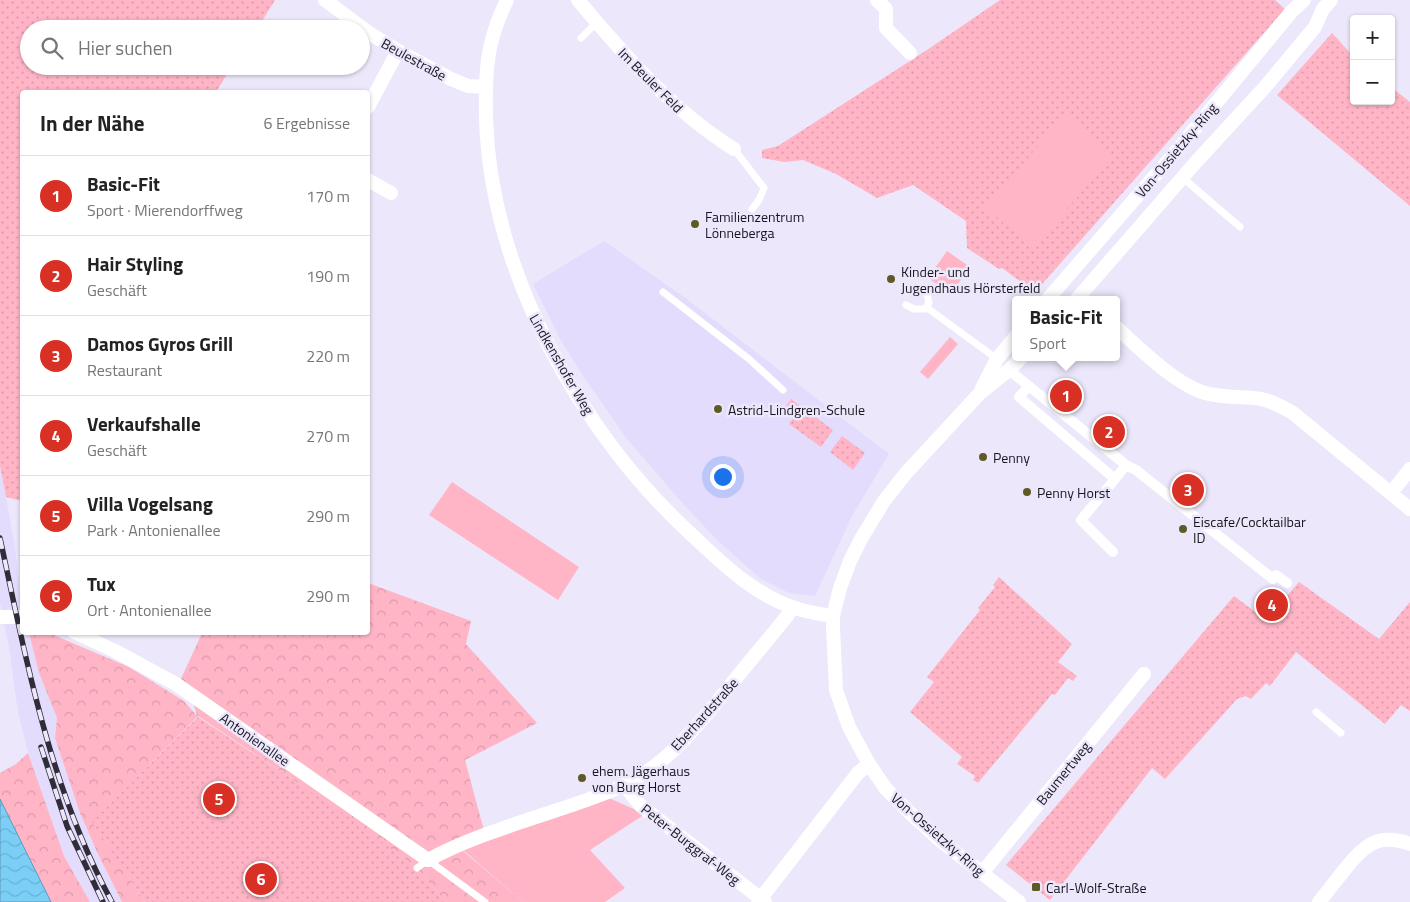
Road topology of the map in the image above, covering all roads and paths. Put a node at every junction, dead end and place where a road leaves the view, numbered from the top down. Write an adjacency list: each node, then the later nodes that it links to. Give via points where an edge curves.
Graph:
1 (325, 0): 7 (street, Beulestraße)
2 (508, 0): 13 (street, Lindkenshofer Weg, via 491,41)
3 (578, 0): 8 (street, Im Beuler Feld)
4 (877, 0): 12 (street, via 886,10 886,28)
5 (1304, 0): 21 (street, Von-Ossietzky-Ring)
6 (1331, 0): 16 (street, Von-Ossietzky-Ring, via 1315,27)
7 (352, 20)
8 (597, 22): 10 (lane); 15 (street, Im Beuler Feld, via 625,55 687,115)
9 (370, 33): 11 (street, Beulestraße)
10 (580, 38)
11 (398, 51): 13 (street, Beulestraße, via 451,79 468,86); 14 (street)
12 (910, 53)
13 (485, 87): 44 (street, Lindkenshofer Weg, via 490,170 506,240 530,310 565,374 623,461 674,519 746,583)
14 (370, 103)
15 (734, 149): 19 (lane, via 764,188)
16 (1183, 178): 20 (lane); 26 (street, Von-Ossietzky-Ring)
17 (370, 181): 18 (street)
18 (390, 193)
19 (752, 208)
20 (1240, 227)
21 (1063, 281): 24 (street, Von-Ossietzky-Ring); 25 (street)
22 (926, 289): 28 (lane, via 929,303)
23 (662, 292): 35 (lane, via 749,359)
24 (1050, 296)
25 (1079, 296)
26 (1083, 296)
27 (906, 305): 28 (lane, via 914,309)
28 (926, 307): 31 (lane)
29 (1120, 330): 40 (street, via 1194,389 1230,398 1254,398 1283,407)
30 (1012, 341): 31 (street, Von-Ossietzky-Ring)
31 (997, 359): 36 (street, Von-Ossietzky-Ring)
32 (1018, 361): 33 (street, Von-Ossietzky-Ring)
33 (1009, 370): 34 (street); 36 (street, Von-Ossietzky-Ring)
34 (1028, 386): 37 (street); 39 (street, via 1019,397)
35 (783, 390)
36 (980, 393): 46 (street, Von-Ossietzky-Ring, via 884,501 850,561)
37 (1126, 465): 39 (street); 43 (street, via 1273,579)
38 (1410, 469): 40 (street)
39 (1115, 479): 42 (street, via 1081,520)
40 (1391, 493): 41 (street)
41 (1410, 509)
42 (1113, 552)
43 (1283, 578)
44 (792, 607): 46 (street, Lindkenshofer Weg); 53 (street, Eberhardstraße, via 684,740 656,765)
45 (20, 616): 47 (street)
46 (833, 616): 52 (street, Von-Ossietzky-Ring, via 836,690 849,728)
47 (0, 617)
48 (80, 635): 55 (street, Antonienallee, via 176,684)
49 (1144, 674): 57 (street, Baumertweg)
50 (1316, 712): 51 (lane)
51 (1341, 733)
52 (869, 764): 57 (street, Von-Ossietzky-Ring, via 886,789 910,813); 58 (street, Peter-Burggraf-Weg, via 858,773)
53 (624, 785): 55 (street, Eberhardstraße, via 482,835); 58 (street, Peter-Burggraf-Weg, via 640,805)
54 (1410, 844): 61 (street, via 1385,839 1360,850)
55 (428, 860): 56 (lane); 59 (lane)
56 (417, 868)
57 (982, 873): 60 (street, Von-Ossietzky-Ring)
58 (762, 901)
59 (485, 902)
60 (1019, 902)
61 (1319, 902)

